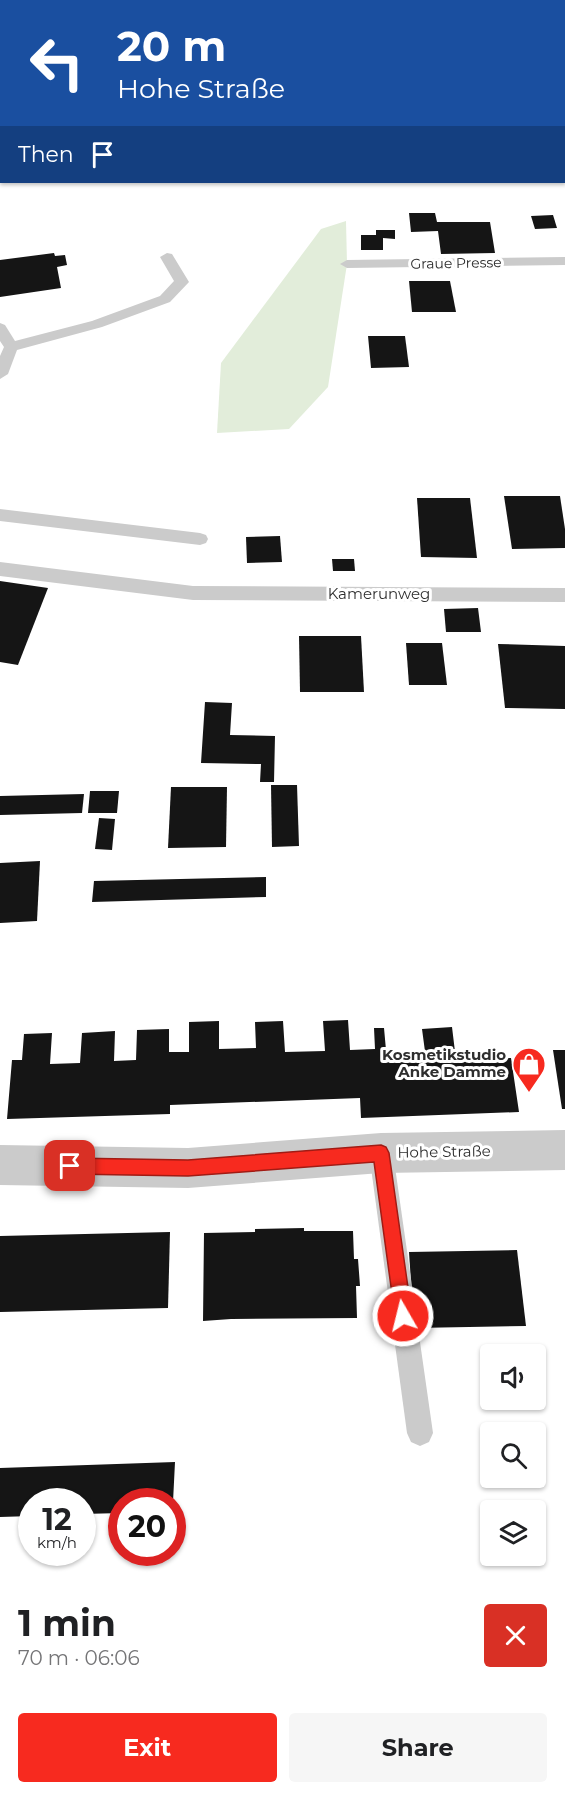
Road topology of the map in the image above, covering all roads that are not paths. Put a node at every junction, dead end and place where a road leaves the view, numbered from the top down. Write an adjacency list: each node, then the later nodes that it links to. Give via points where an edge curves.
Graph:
1 (167, 257): 5 (lane, via 182,282 165,299 97,324)
2 (565, 261): 3 (lane, Graue Presse)
3 (347, 264)
4 (0, 328): 5 (lane)
5 (11, 347): 6 (lane)
6 (0, 374)
7 (0, 515): 8 (lane)
8 (200, 539)
9 (0, 569): 10 (lane, Kamerunweg, via 193,593)
10 (565, 595)
11 (565, 1150): 12 (street, Hohe Straße)
12 (381, 1153): 13 (street, Hohe Straße, via 188,1168); 14 (lane)
13 (0, 1165)
14 (420, 1432)

